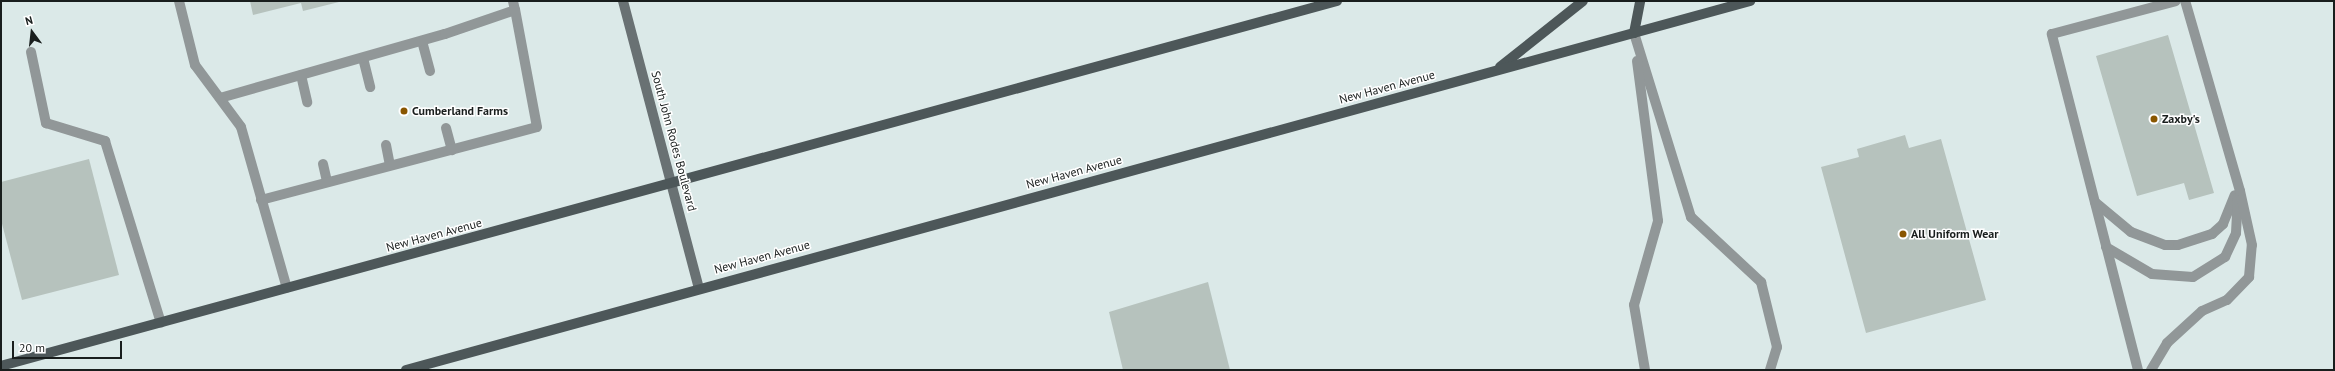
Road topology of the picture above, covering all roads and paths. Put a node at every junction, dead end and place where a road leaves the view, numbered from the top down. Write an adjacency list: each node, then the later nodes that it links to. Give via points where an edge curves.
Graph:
1 (179, 1): 18 (lane, via 195,65)
2 (623, 1): 26 (main road, South John Rodes Boulevard)
3 (1337, 1): 26 (main road, New Haven Avenue)
4 (1583, 1): 15 (main road)
5 (1640, 1): 10 (main road)
6 (1750, 1): 10 (main road, New Haven Avenue)
7 (2176, 1): 29 (lane, via 2052,34)
8 (2184, 1): 27 (lane)
9 (514, 6): 11 (lane); 22 (lane, via 537,127)
10 (1634, 33): 15 (main road, New Haven Avenue); 37 (lane, via 1658,221 1634,305); 38 (lane, via 1691,217 1761,282 1777,348)
11 (422, 41): 13 (lane); 14 (lane)
12 (31, 52): 33 (lane, via 46,123 105,141)
13 (363, 58): 16 (lane); 17 (lane)
14 (430, 71)
15 (1495, 71): 32 (main road, New Haven Avenue)
16 (301, 75): 18 (lane); 19 (lane)
17 (370, 87)
18 (220, 98): 28 (lane, via 241,127)
19 (307, 102)
20 (446, 128): 22 (lane)
21 (386, 145): 24 (lane)
22 (452, 150): 24 (lane)
23 (323, 164): 25 (lane)
24 (390, 165): 25 (lane)
25 (327, 182): 28 (lane)
26 (672, 183): 31 (main road, New Haven Avenue); 32 (main road, South John Rodes Boulevard)
27 (2238, 185): 29 (lane, via 2223,224 2212,234 2178,245 2165,245 2131,232); 30 (lane, via 2236,233 2225,257 2194,277 2152,274); 40 (lane, via 2252,245 2249,277 2227,300 2202,311 2168,342)
28 (262, 200): 31 (lane)
29 (2095, 202): 30 (lane)
30 (2106, 247): 39 (lane)
31 (287, 288): 33 (main road, New Haven Avenue)
32 (699, 288): 35 (main road, New Haven Avenue)
33 (161, 323): 34 (main road, New Haven Avenue)
34 (1, 366)
35 (416, 369): 36 (main road, New Haven Avenue)
36 (406, 370)
37 (1645, 370)
38 (1770, 370)
39 (2138, 370)
40 (2152, 370)

